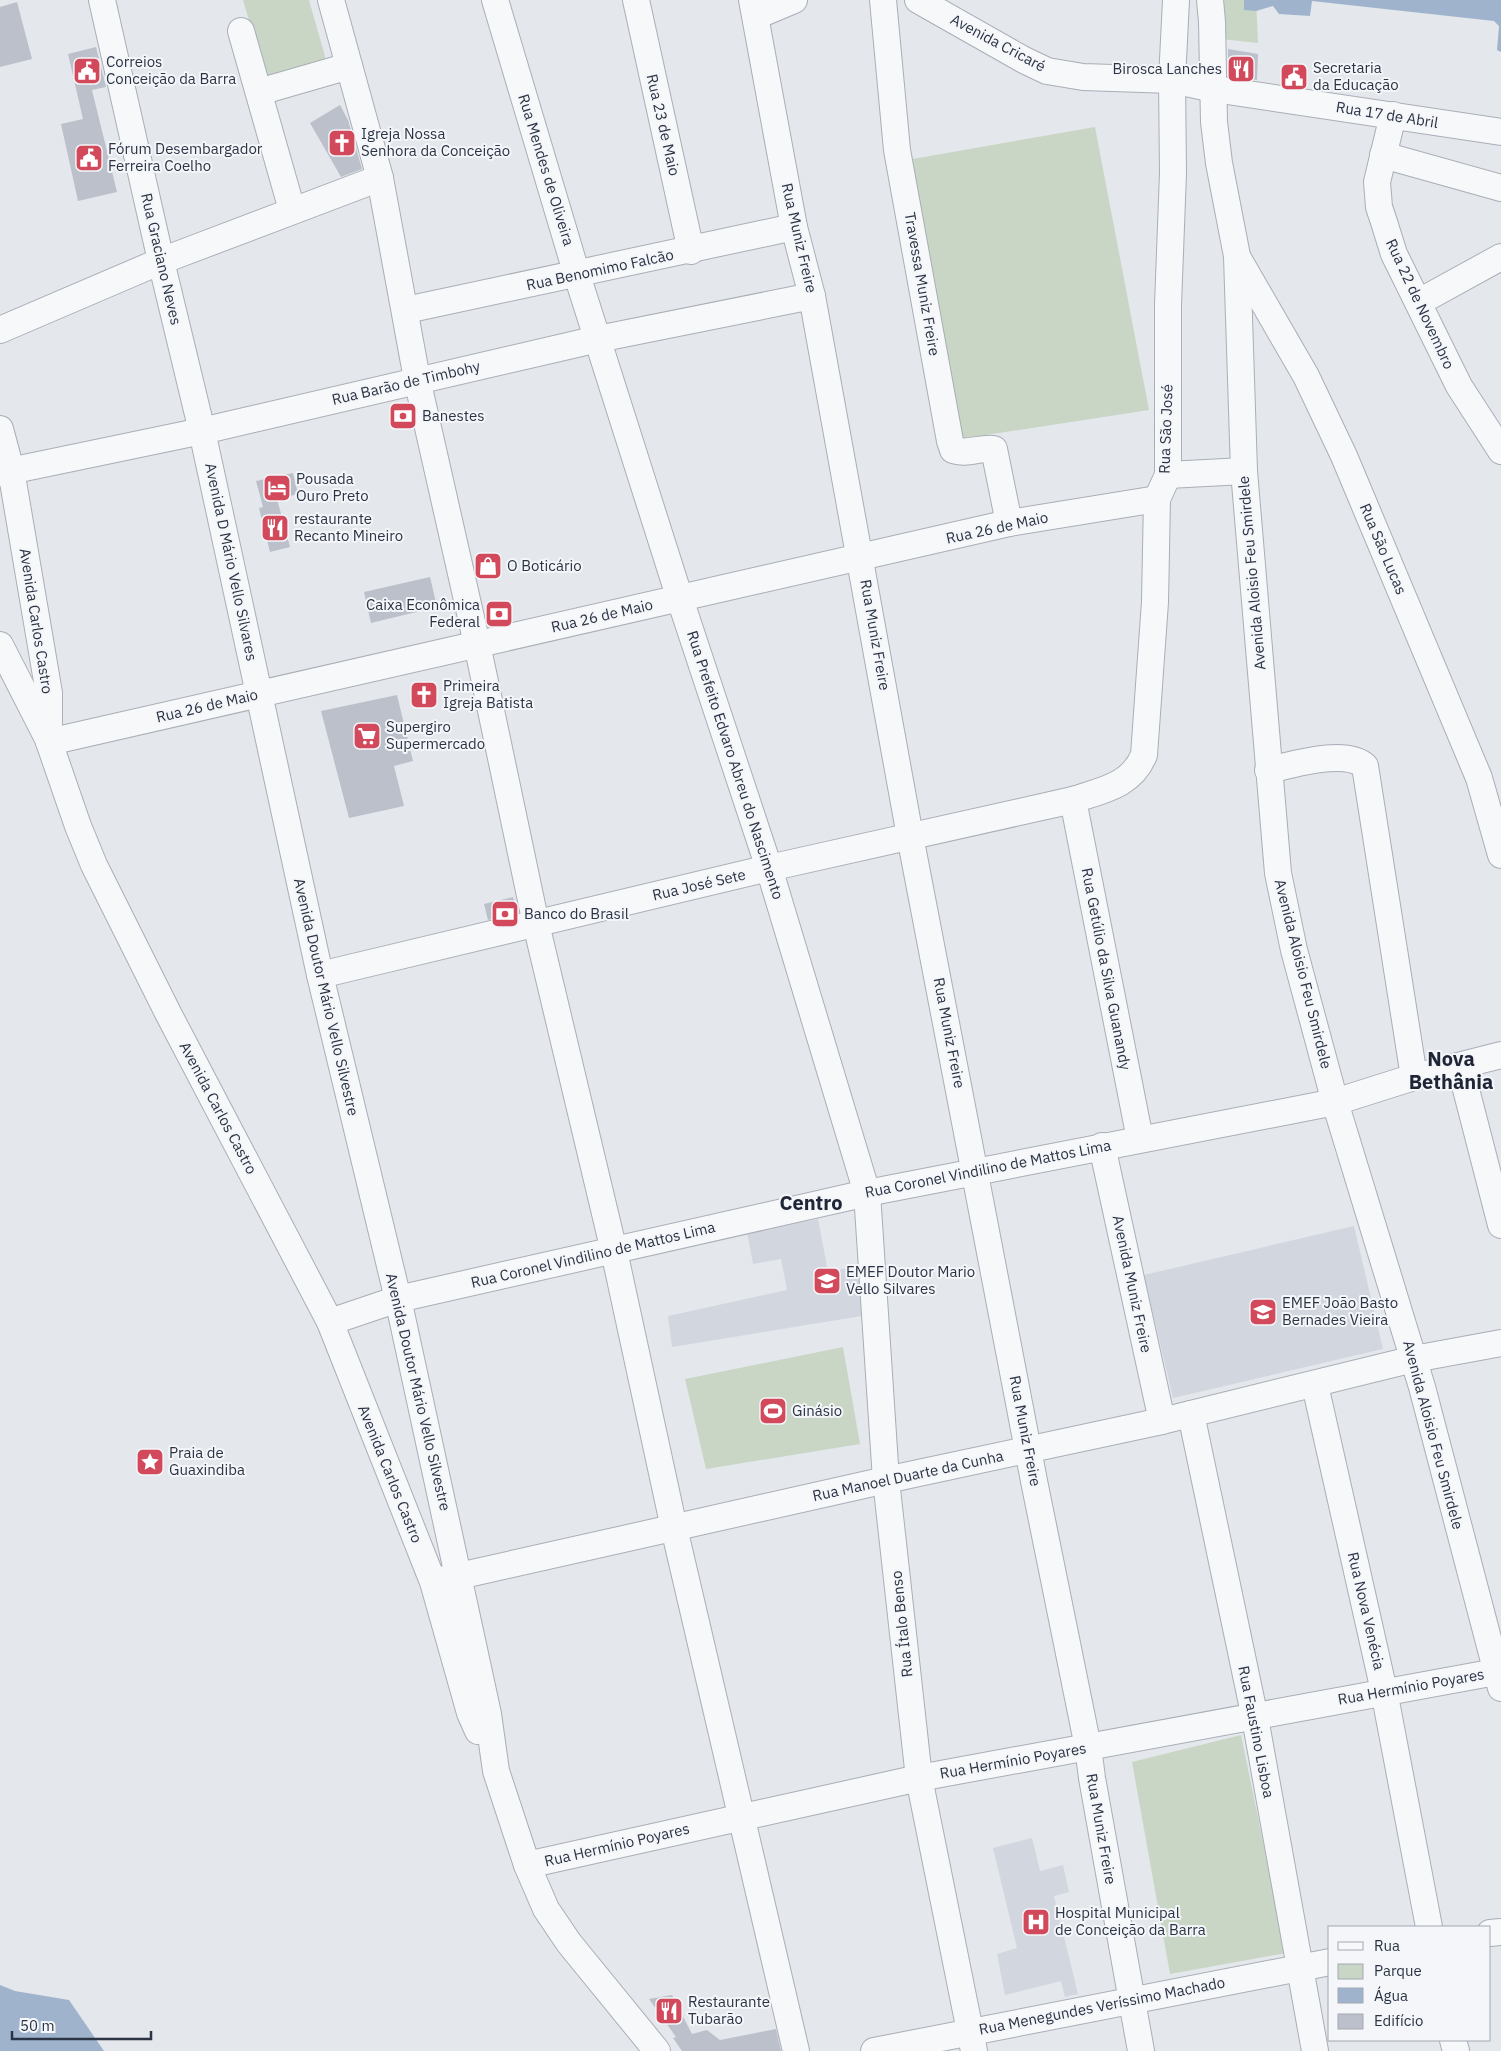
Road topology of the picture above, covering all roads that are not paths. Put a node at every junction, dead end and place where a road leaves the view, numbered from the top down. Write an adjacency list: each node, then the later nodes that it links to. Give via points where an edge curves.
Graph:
1 (102, 0): 26 (street, Rua Graciano Neves)
2 (331, 0): 12 (street)
3 (495, 0): 27 (street, Rua Mendes de Oliveira)
4 (636, 0): 23 (street, Rua 23 de Maio)
5 (794, 0): 10 (street)
6 (883, 0): 41 (street, Travessa Muniz Freire, via 897,150 950,441 953,450 962,453 994,449)
7 (918, 0): 13 (street, Avenida Cricaré, via 1048,71 1082,77)
8 (1176, 0): 13 (street, Rua São José)
9 (1210, 0): 14 (street, Avenida Aloisio Feu Smirdele)
10 (754, 8): 22 (street, Rua Muniz Freire)
11 (242, 31): 15 (street)
12 (349, 66): 15 (street); 19 (street)
13 (1172, 80): 14 (street, Avenida Cricaré); 39 (street, Rua São José)
14 (1214, 89): 16 (street, Rua 17 de Abril); 24 (street, Avenida Aloisio Feu Smirdele, via 1219,163)
15 (259, 92): 21 (street)
16 (1392, 116): 17 (street, Rua 17 de Abril); 18 (street, Rua 22 de Novembro)
17 (1501, 132)
18 (1383, 155): 20 (street); 29 (street, Rua 22 de Novembro, via 1377,182 1379,207 1394,254)
19 (380, 178): 21 (street); 30 (street)
20 (1501, 188)
21 (292, 210): 26 (street)
22 (794, 227): 23 (street, Rua Benomimo Falcão); 28 (street, Rua Muniz Freire)
23 (691, 251): 27 (street, Rua Benomimo Falcão)
24 (1237, 256): 37 (street, Avenida Aloisio Feu Smirdele); 52 (street, Rua São Lucas, via 1306,376 1344,456 1479,778)
25 (1501, 257): 29 (street)
26 (161, 261): 31 (street); 35 (street, Rua Graciano Neves)
27 (578, 274): 30 (street, Rua Benomimo Falcão); 32 (street, Rua Mendes de Oliveira)
28 (812, 296): 32 (street, Rua Barão de Timbohy); 42 (street, Rua Muniz Freire)
29 (1419, 302): 36 (street, Rua 22 de Novembro, via 1459,386)
30 (406, 310): 33 (street)
31 (0, 330)
32 (598, 339): 33 (street, Rua Barão de Timbohy); 43 (street, Rua Prefeito Edvaro Abreu do Nascimento)
33 (417, 380): 35 (street, Rua Barão de Timbohy); 45 (street)
34 (0, 429): 38 (street, Avenida Carlos Castro)
35 (202, 430): 38 (street, Rua Barão de Timbohy); 46 (street, Avenida D Mário Vello Silvares)
36 (1501, 451)
37 (1244, 471): 39 (street); 48 (street, Avenida Aloisio Feu Smirdele)
38 (6, 472): 47 (street, Avenida Carlos Castro, via 49,693)
39 (1168, 475): 40 (street, Rua São José)
40 (1157, 499): 41 (street, Rua 26 de Maio); 49 (street, Rua São José, via 1155,602 1144,754 1130,776)
41 (1009, 523): 42 (street, Rua 26 de Maio)
42 (862, 558): 43 (street, Rua 26 de Maio); 51 (street, Rua Muniz Freire)
43 (680, 599): 45 (street, Rua 26 de Maio); 53 (street, Rua Prefeito Edvaro Abreu do Nascimento)
44 (0, 644): 47 (street)
45 (478, 644): 46 (street, Rua 26 de Maio); 54 (street)
46 (260, 694): 47 (street, Rua 26 de Maio); 55 (street, Avenida Doutor Mário Vello Silvestre)
47 (49, 742): 67 (street, Avenida Carlos Castro, via 94,865)
48 (1268, 770): 58 (street, via 1344,757 1358,759 1365,766); 59 (street, Avenida Aloisio Feu Smirdele, via 1278,873 1294,950)
49 (1108, 789): 50 (street, Rua José Sete)
50 (1073, 800): 51 (street, Rua José Sete); 60 (street, Rua Getúlio da Silva Guanandy)
51 (910, 836): 53 (street, Rua José Sete); 62 (street, Rua Muniz Freire)
52 (1501, 855)
53 (769, 868): 54 (street, Rua José Sete); 63 (street, Rua Prefeito Edvaro Abreu do Nascimento)
54 (536, 924): 55 (street, Rua José Sete); 65 (street)
55 (320, 975): 66 (street, Avenida Doutor Mário Vello Silvestre)
56 (1501, 1055): 57 (street, Rua Coronel Vindilino de Mattos Lima)
57 (1460, 1066): 58 (street, Rua Coronel Vindilino de Mattos Lima); 64 (street)
58 (1414, 1077): 59 (street, Rua Coronel Vindilino de Mattos Lima)
59 (1335, 1102): 60 (street, Rua Coronel Vindilino de Mattos Lima); 69 (street, Avenida Aloisio Feu Smirdele)
60 (1140, 1139): 61 (street, Rua Coronel Vindilino de Mattos Lima)
61 (1102, 1146): 62 (street, Rua Coronel Vindilino de Mattos Lima); 72 (street, Avenida Muniz Freire)
62 (976, 1171): 63 (street, Rua Coronel Vindilino de Mattos Lima); 73 (street, Rua Muniz Freire)
63 (867, 1193): 65 (street, Rua Coronel Vindilino de Mattos Lima); 74 (street, Rua Ítalo Benso)
64 (1501, 1225)
65 (614, 1251): 66 (street, Rua Coronel Vindilino de Mattos Lima); 75 (street)
66 (398, 1299): 67 (street, Rua Coronel Vindilino de Mattos Lima); 76 (street, Avenida Doutor Mário Vello Silvestre)
67 (330, 1322): 77 (street, Avenida Carlos Castro)
68 (1501, 1343): 69 (street, Rua Manoel Duarte da Cunha)
69 (1414, 1359): 70 (street, Rua Manoel Duarte da Cunha); 78 (street, Avenida Aloisio Feu Smirdele)
70 (1315, 1385): 71 (street, Rua Manoel Duarte da Cunha); 79 (street, Rua Nova Venécia)
71 (1191, 1414): 72 (street, Rua Manoel Duarte da Cunha); 80 (street, Rua Faustino Lisboa)
72 (1162, 1421): 73 (street, Rua Manoel Duarte da Cunha)
73 (1028, 1450): 74 (street, Rua Manoel Duarte da Cunha); 81 (street, Rua Muniz Freire)
74 (886, 1480): 75 (street, Rua Manoel Duarte da Cunha); 83 (street, Rua Ítalo Benso)
75 (674, 1528): 76 (street, Rua Manoel Duarte da Cunha); 84 (street)
76 (458, 1575): 77 (street, Rua Manoel Duarte da Cunha); 82 (street, Avenida Doutor Mário Vello Silvestre, via 488,1714)
77 (433, 1582): 82 (street, Avenida Carlos Castro, via 470,1713)
78 (1500, 1677): 79 (street, Rua Hermínio Poyares)
79 (1384, 1691): 80 (street, Rua Hermínio Poyares); 86 (street, Rua Nova Venécia)
80 (1255, 1718): 81 (street, Rua Hermínio Poyares); 88 (street, Rua Faustino Lisboa)
81 (1088, 1747): 83 (street, Rua Hermínio Poyares); 89 (street, Rua Muniz Freire)
82 (496, 1771): 85 (street, Avenida Doutor Mário Vello Silvestre)
83 (919, 1778): 84 (street, Rua Hermínio Poyares); 90 (street, Rua Ítalo Benso)
84 (741, 1816): 85 (street, Rua Hermínio Poyares); 92 (street)
85 (527, 1866): 91 (street, Avenida Doutor Mário Vello Silvestre, via 546,1909 569,1943)
86 (1428, 1926)
87 (1328, 1962): 88 (street, Rua Menegundes Veríssimo Machado)
88 (1300, 1968): 89 (street, Rua Menegundes Veríssimo Machado); 95 (street, Rua Faustino Lisboa)
89 (1131, 2000): 90 (street, Rua Menegundes Veríssimo Machado); 94 (street, Rua Muniz Freire)
90 (973, 2042): 93 (street, Rua Menegundes Veríssimo Machado)
91 (657, 2051)
92 (796, 2051)
93 (874, 2051)
94 (1141, 2051)
95 (1316, 2051)

